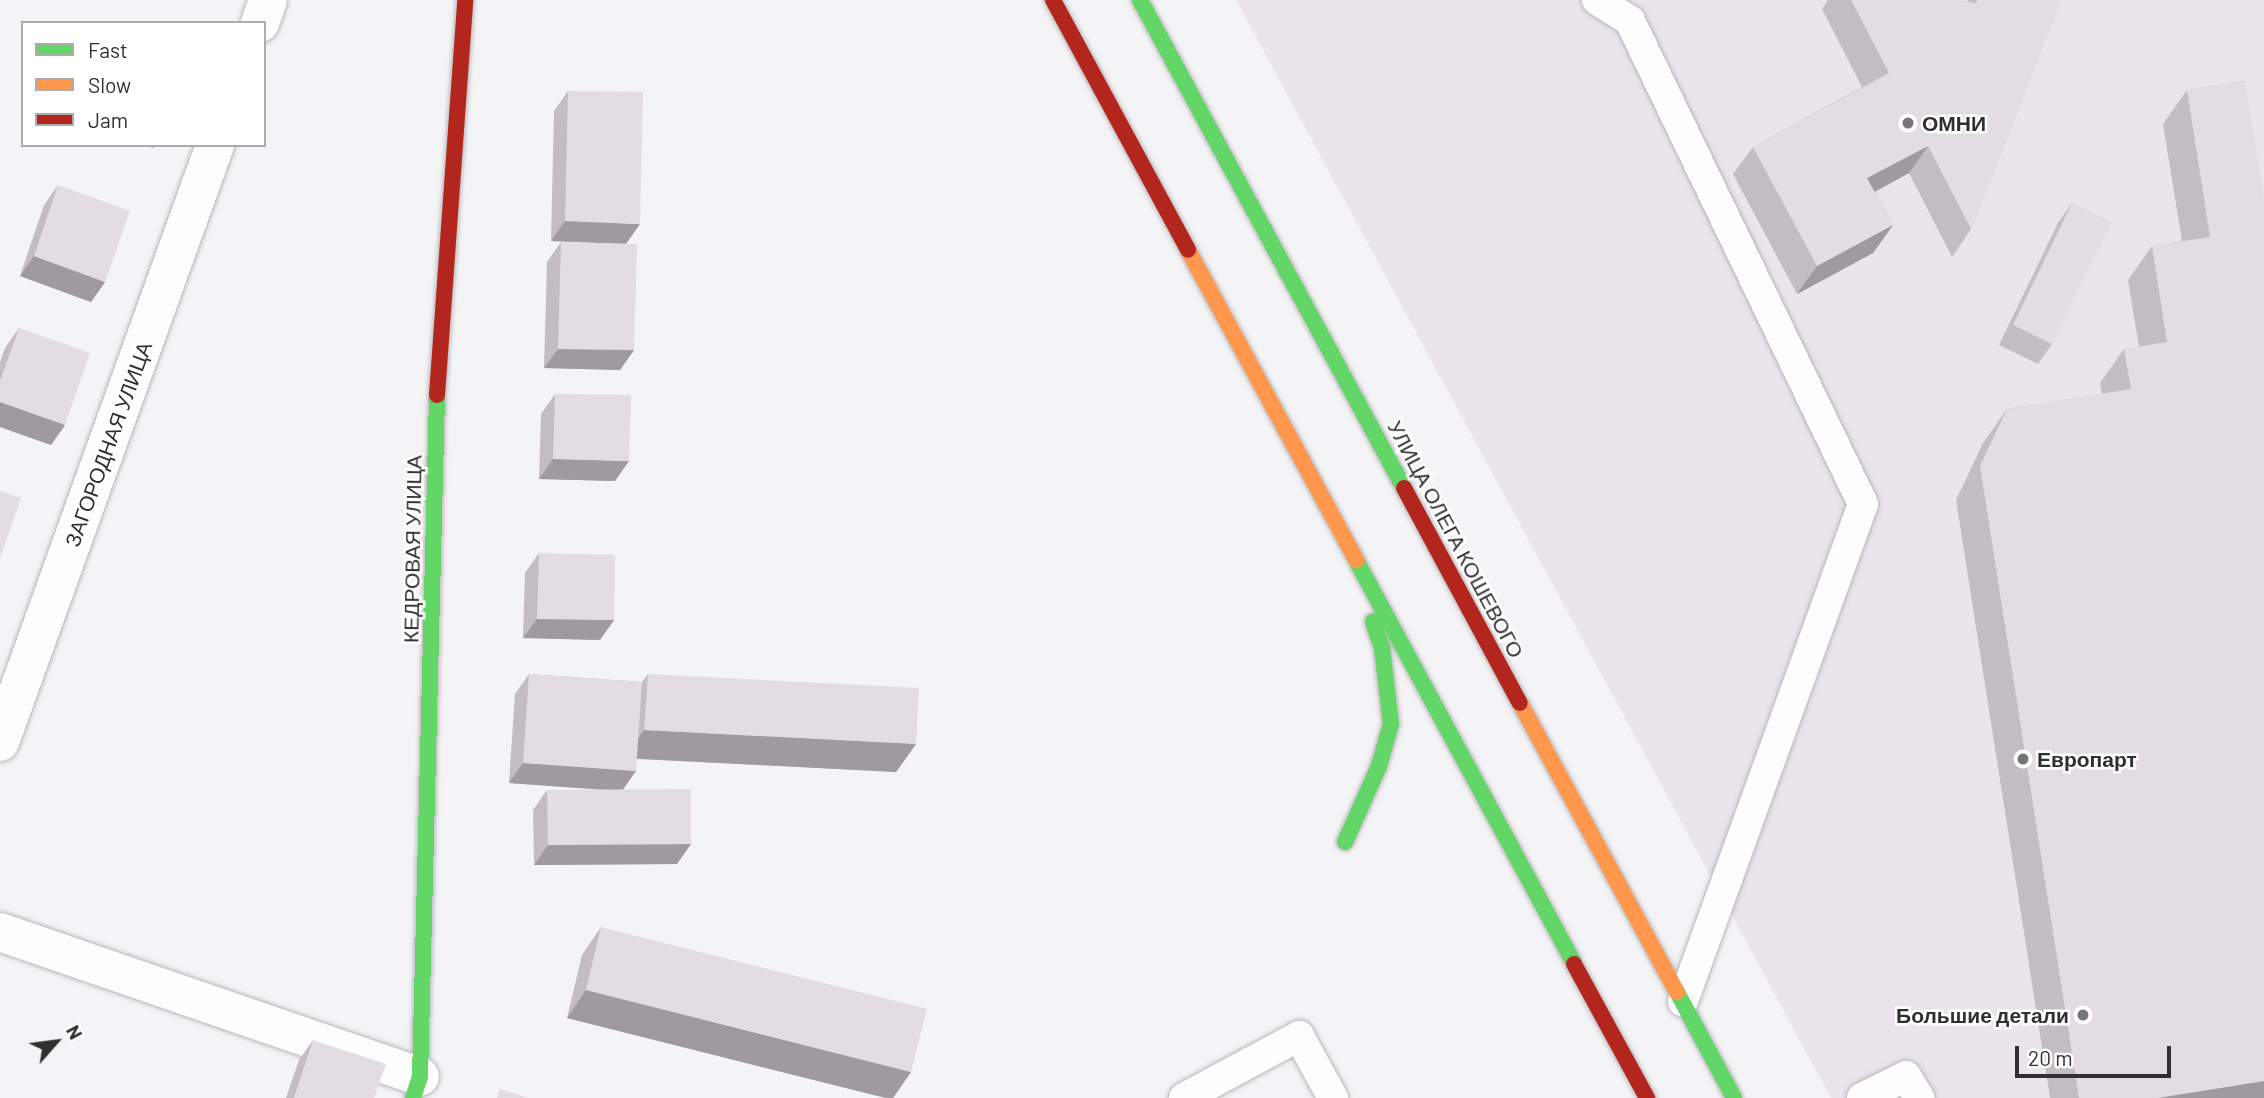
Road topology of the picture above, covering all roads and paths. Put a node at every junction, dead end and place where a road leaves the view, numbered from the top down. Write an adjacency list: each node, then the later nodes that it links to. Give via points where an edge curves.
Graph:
1 (268, 0): 6 (street)
2 (465, 0): 13 (main road, КЕДРОВАЯ УЛИЦА, via 437,379)
3 (1053, 0): 8 (main road)
4 (1140, 0): 12 (main road, УЛИЦА ОЛЕГА КОШЕВОГО)
5 (1597, 0): 12 (lane, via 1630,21 1863,504)
6 (261, 21)
7 (214, 147): 9 (street, ЗАГОРОДНАЯ УЛИЦА)
8 (1346, 544): 10 (main road, via 1382,648 1391,724 1379,766); 16 (main road)
9 (0, 742)
10 (1345, 842)
11 (0, 932): 13 (street)
12 (1683, 1001): 17 (main road, УЛИЦА ОЛЕГА КОШЕВОГО)
13 (416, 1087)
14 (1184, 1098): 15 (lane, via 1299,1036)
15 (1333, 1098)
16 (1647, 1098)
17 (1734, 1098)
18 (1862, 1098): 19 (lane, via 1906,1076)
19 (1919, 1098)

